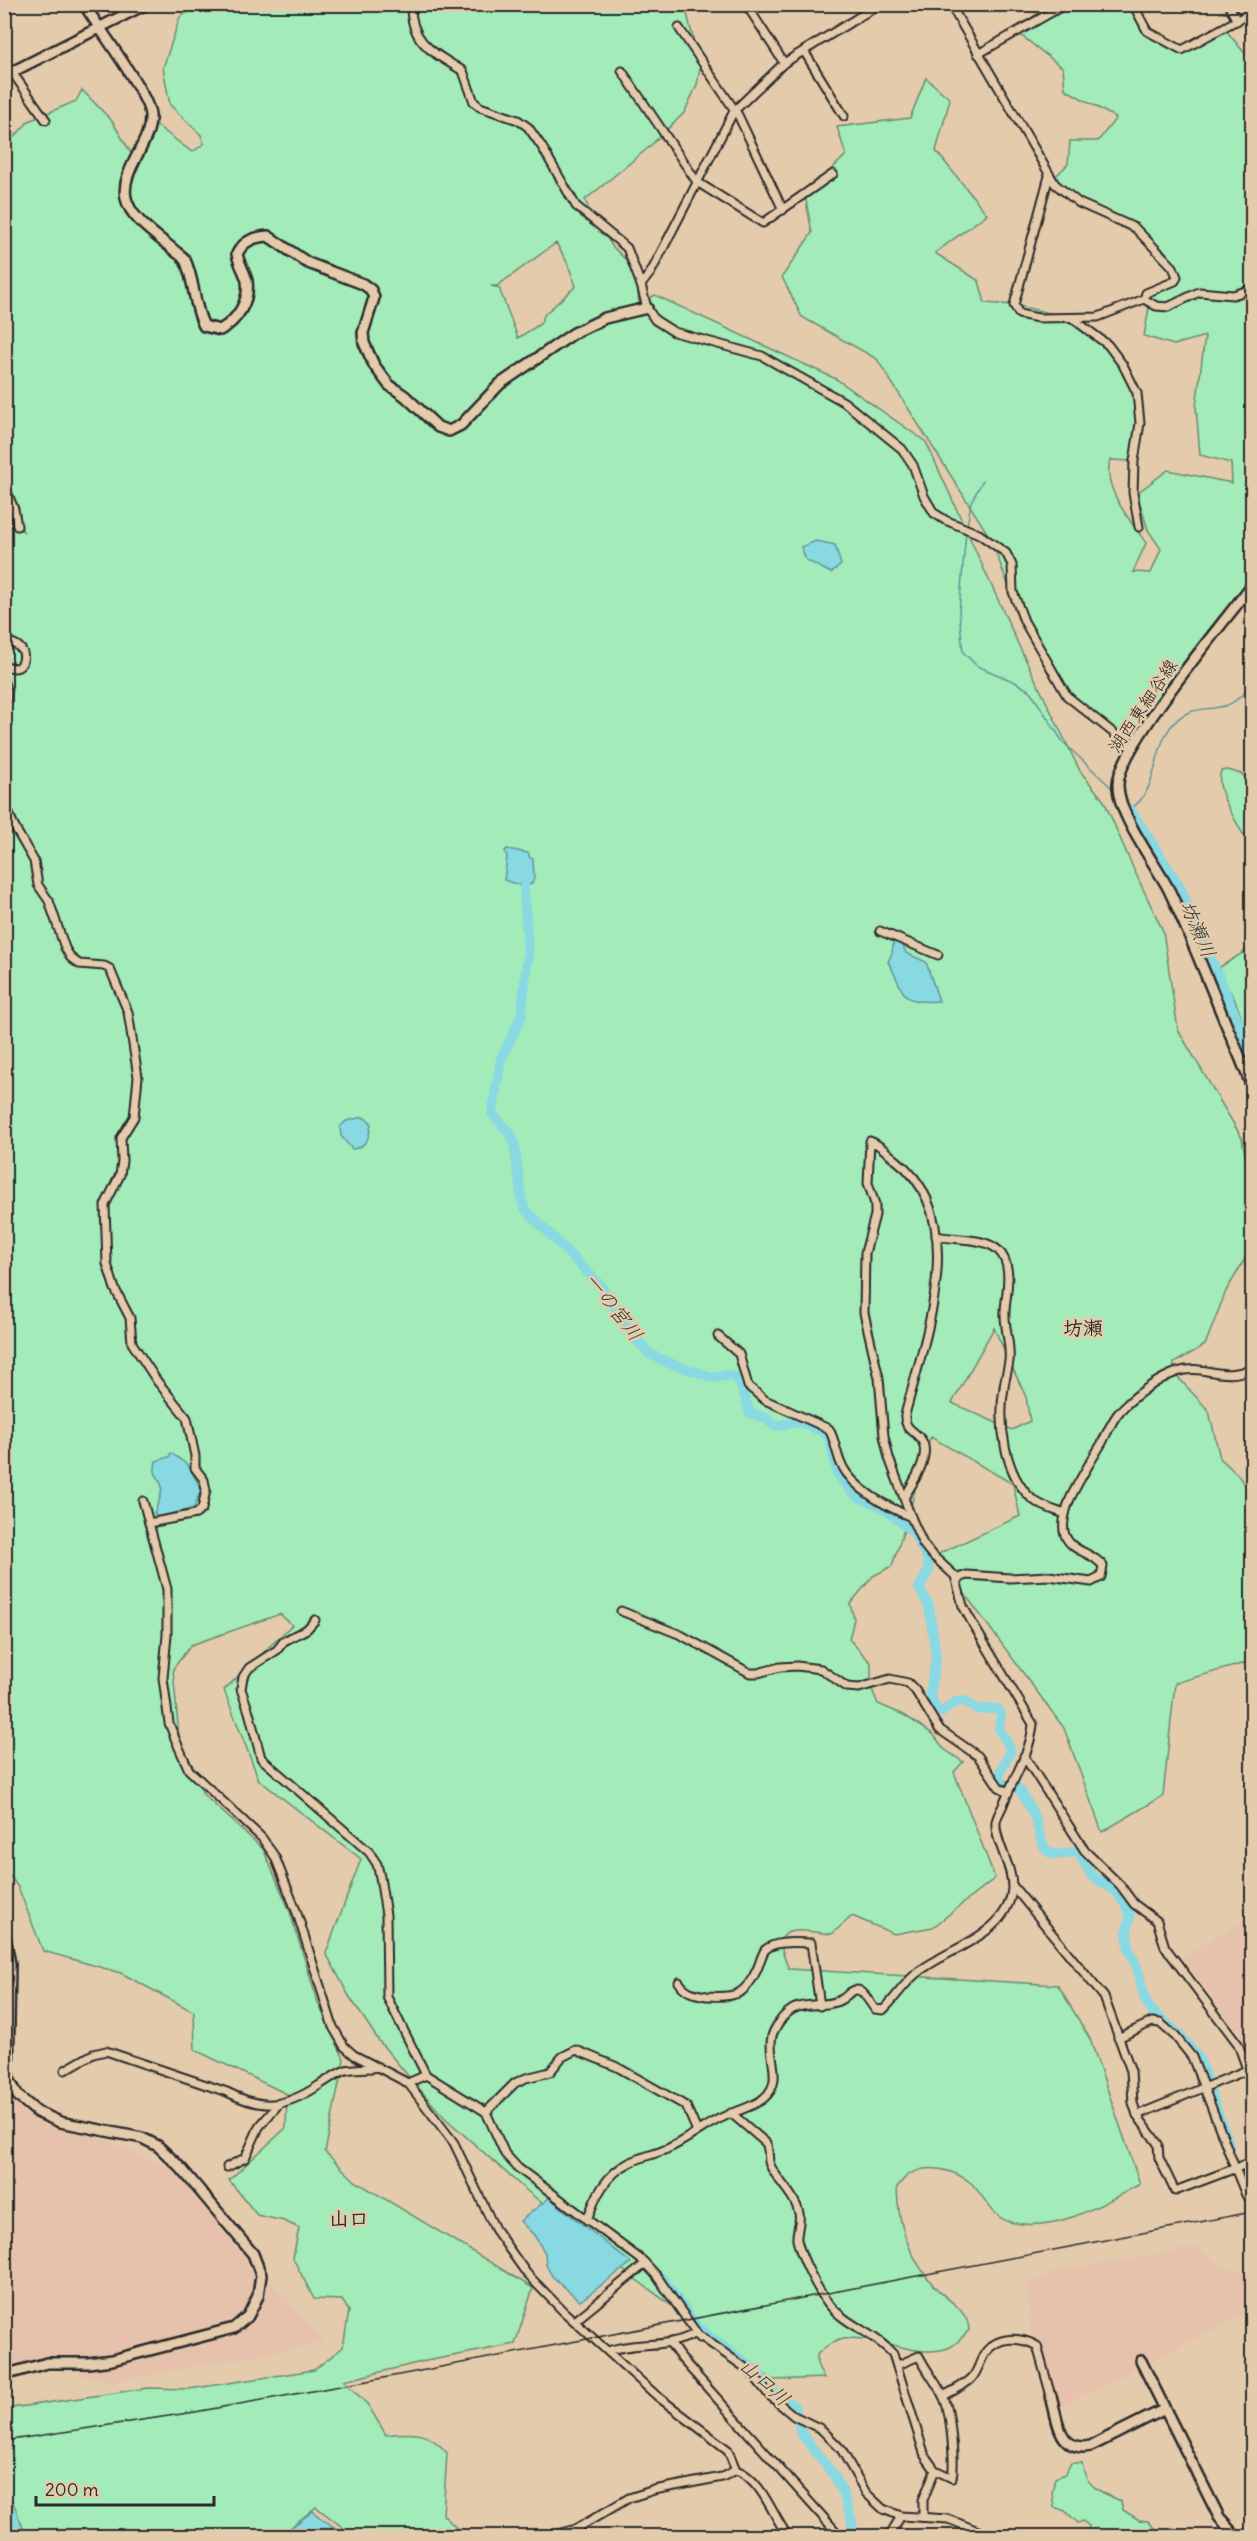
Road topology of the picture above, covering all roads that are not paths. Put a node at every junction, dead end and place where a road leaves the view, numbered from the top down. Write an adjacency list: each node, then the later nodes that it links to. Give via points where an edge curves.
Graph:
1 (84, 4): 12 (street)
2 (411, 4): 26 (street, via 411,24 423,44 463,71 474,102 480,107 528,127 576,206 627,248)
3 (746, 4): 16 (street)
4 (950, 4): 15 (street)
5 (1065, 4): 15 (street)
6 (1133, 4): 11 (street, via 1147,31 1182,50)
7 (1228, 4): 11 (street)
8 (880, 5): 14 (street)
9 (141, 6): 12 (street)
10 (1252, 12): 11 (street)
11 (1238, 21)
12 (99, 28): 18 (street); 29 (street, via 143,95 150,114 126,182 128,206 185,258 204,326 220,330 234,320 248,291 237,254 241,245 268,236 308,263 371,290 374,298 363,333 374,365 389,385 438,427 449,431 461,425 500,384 574,333 605,318)
13 (679, 28): 19 (street)
14 (804, 51): 16 (street); 20 (street)
15 (978, 54): 23 (street)
16 (784, 63): 19 (street)
17 (622, 71): 24 (street)
18 (8, 74): 21 (street)
19 (734, 111): 24 (street); 25 (street)
20 (844, 116)
21 (46, 120)
22 (833, 174): 25 (street)
23 (1049, 176): 28 (street, via 1079,203 1135,228 1173,267 1175,281 1146,293); 30 (street, via 1014,304 1023,316)
24 (697, 182): 25 (street, via 763,223); 26 (street)
25 (783, 210)
26 (641, 285): 29 (street)
27 (1252, 289): 28 (street, via 1233,295 1199,292 1168,307)
28 (1144, 299): 30 (street, via 1098,317)
29 (647, 308): 39 (street, via 655,320 674,332 762,356 844,402 902,449 934,513 979,534 1006,553 1012,565 1013,592 1024,621 1067,696)
30 (1072, 318): 33 (street, via 1108,345 1137,393 1140,423 1133,493)
31 (4, 484): 32 (street)
32 (17, 526)
33 (1139, 527)
34 (1252, 585): 39 (street, 湖西東細谷線)
35 (4, 640): 36 (street, via 24,654 20,666)
36 (4, 666)
37 (4, 683): 38 (street)
38 (4, 712)
39 (1131, 747): 43 (street, 湖西東細谷線, via 1118,784 1120,801 1189,933)
40 (4, 791): 51 (street, via 7,809 34,861 38,885 49,901 65,948 78,964 110,969 128,1012 138,1077 136,1103 134,1117 121,1138 120,1175 105,1204 107,1264 130,1318 132,1343 188,1418 195,1468 206,1490 202,1509 196,1514)
41 (880, 931): 42 (street)
42 (938, 955)
43 (1252, 1088)
44 (936, 1236): 47 (street, via 934,1300 904,1419 909,1430 921,1438 925,1451); 47 (street, via 929,1205 914,1174 870,1141 868,1183 875,1215 865,1253 864,1313 879,1378 884,1436); 49 (street, via 995,1247 1007,1266 1004,1324 1010,1358 1003,1389 1004,1436 1010,1463 1032,1498)
45 (718, 1336): 50 (street, via 739,1353 748,1386 765,1400 829,1429 843,1467 854,1480 873,1497)
46 (1252, 1368): 49 (street, via 1227,1375 1177,1372 1131,1401 1119,1413)
47 (904, 1498): 50 (street)
48 (143, 1501): 51 (street)
49 (1065, 1514): 52 (street, via 1065,1534 1070,1542 1103,1566 1104,1571 1096,1580 967,1575)
50 (911, 1517): 52 (street, via 927,1549)
51 (149, 1523): 62 (street, via 167,1589 163,1677 169,1723 176,1741 189,1770 262,1838 275,1857 333,2027 354,2055)
52 (957, 1581): 55 (street, via 963,1606 1033,1724 1032,1740)
53 (621, 1611): 56 (street, via 681,1635 750,1673 797,1666 821,1669 847,1687 859,1688 890,1679 908,1683 939,1729 978,1756 999,1787)
54 (315, 1620): 65 (street, via 308,1629 284,1641 249,1668 241,1689 261,1758 369,1852 377,1864 386,1915 387,1997)
55 (1024, 1756): 56 (street); 64 (street, via 1085,1851 1134,1904 1157,1921 1165,1947 1238,2044)
56 (1008, 1792): 57 (street, via 996,1824)
57 (1012, 1885): 60 (street, via 1007,1909 994,1925 915,1974 883,2010 875,2009 856,1990 842,2000); 61 (street, via 1104,1996)
58 (4, 1931): 86 (street, via 10,1964 8,2077 18,2096 37,2112 60,2122 119,2132 158,2146 253,2254 261,2275 258,2296 248,2316 234,2328 112,2360 47,2363)
59 (679, 1982): 60 (street, via 683,1989 697,1995 734,1996 752,1981 765,1950 775,1945 811,1943)
60 (820, 2006): 71 (street, via 795,2008 786,2015 773,2031 773,2086 764,2098)
61 (1118, 2038): 68 (street, via 1144,2025 1160,2023 1192,2057); 72 (street, via 1131,2072)
62 (379, 2066): 66 (street); 69 (street, via 345,2070)
63 (65, 2070): 69 (street, via 106,2051 241,2100)
64 (1247, 2070): 67 (street); 68 (street)
65 (426, 2075): 66 (street); 70 (street)
66 (408, 2083): 80 (street, via 454,2143 495,2229 515,2259)
67 (1252, 2083)
68 (1205, 2088): 72 (street); 76 (street)
69 (277, 2106): 75 (street, via 259,2127 245,2158)
70 (486, 2112): 73 (street, via 515,2083 550,2072 562,2057 576,2050 617,2067 686,2106); 78 (street, via 505,2154)
71 (731, 2113): 73 (street); 85 (street, via 766,2143 769,2163 798,2211 796,2238 828,2302 886,2345)
72 (1137, 2115): 76 (street, via 1158,2144 1159,2158 1175,2191)
73 (697, 2131): 78 (street, via 667,2149 627,2164 609,2178 595,2198)
74 (1252, 2162): 76 (street)
75 (227, 2167)
76 (1235, 2169): 77 (street)
77 (1251, 2200)
78 (587, 2220): 79 (street)
79 (645, 2264): 80 (street); 81 (street)
80 (576, 2320): 83 (street)
81 (700, 2337): 82 (street, via 694,2334); 92 (street, via 750,2371 769,2395 797,2417 821,2429 841,2449 866,2493 883,2509)
82 (670, 2343): 83 (street); 96 (street)
83 (608, 2351): 90 (street, via 657,2396 728,2450)
84 (1141, 2361): 89 (street)
85 (898, 2365): 87 (street, via 919,2356); 91 (street, via 925,2456)
86 (4, 2375)
87 (943, 2396): 88 (street, via 973,2377 990,2348 1011,2338 1037,2346); 91 (street, via 955,2462 952,2478)
88 (1051, 2396): 89 (street, via 1065,2441 1081,2448)
89 (1165, 2409): 99 (street, via 1218,2517)
90 (736, 2470): 94 (street, via 711,2480 629,2498 576,2529); 95 (street, via 769,2501)
91 (935, 2470): 93 (street, via 923,2500)
92 (902, 2516): 93 (street); 97 (street)
93 (923, 2517): 98 (street, via 948,2519)
94 (550, 2536)
95 (788, 2536)
96 (840, 2536)
97 (889, 2536)
98 (991, 2536)
99 (1236, 2536)

